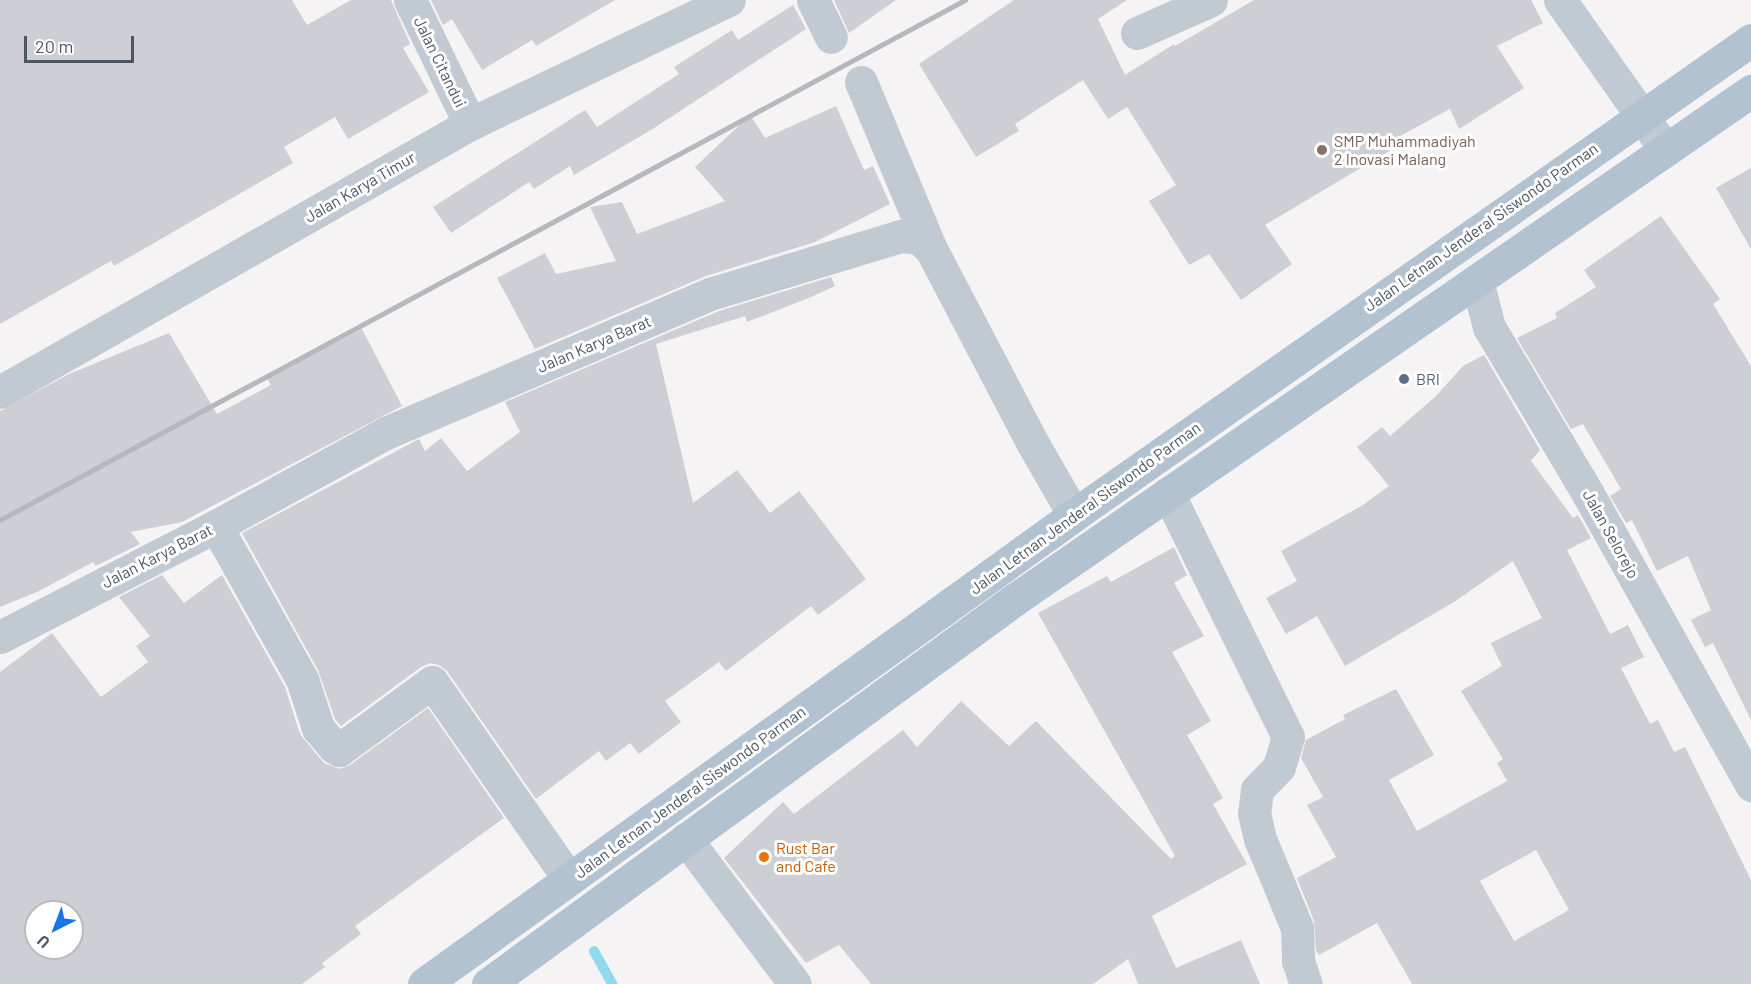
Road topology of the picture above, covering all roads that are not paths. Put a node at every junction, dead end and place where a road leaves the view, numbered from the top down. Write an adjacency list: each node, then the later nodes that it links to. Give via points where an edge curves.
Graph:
1 (410, 0): 12 (street, Jalan Citandui)
2 (729, 0): 12 (street, Jalan Karya Timur)
3 (813, 0): 7 (street)
4 (1210, 0): 6 (street)
5 (1560, 0): 11 (street)
6 (1137, 33)
7 (831, 37)
8 (1751, 40): 11 (main road, Jalan Letnan Jenderal Siswondo Parman)
9 (861, 82): 14 (street)
10 (1751, 91): 13 (main road, Jalan Letnan Jenderal Siswondo Parman)
11 (1641, 115): 13 (street); 18 (main road, Jalan Letnan Jenderal Siswondo Parman)
12 (470, 124): 16 (street, Jalan Karya Timur)
13 (1665, 149): 15 (main road, Jalan Letnan Jenderal Siswondo Parman)
14 (931, 249): 18 (street); 19 (street, Jalan Karya Barat, via 919,238 902,236 713,293 388,432)
15 (1478, 281): 17 (main road, Jalan Letnan Jenderal Siswondo Parman); 21 (street, Jalan Selorejo, via 1489,327 1588,494)
16 (0, 392)
17 (1168, 493): 22 (main road, Jalan Letnan Jenderal Siswondo Parman); 27 (street, via 1288,737 1279,767 1257,790 1254,813 1260,840 1297,928 1298,961)
18 (1074, 515): 23 (main road, Jalan Letnan Jenderal Siswondo Parman)
19 (216, 525): 20 (street, Jalan Karya Barat); 23 (street, via 302,679 318,728 334,747 339,750 432,682)
20 (0, 637)
21 (1751, 785)
22 (686, 839): 25 (main road, Jalan Letnan Jenderal Siswondo Parman); 26 (street)
23 (569, 879): 24 (main road, Jalan Letnan Jenderal Siswondo Parman)
24 (424, 984)
25 (488, 984)
26 (795, 984)
27 (1306, 984)

